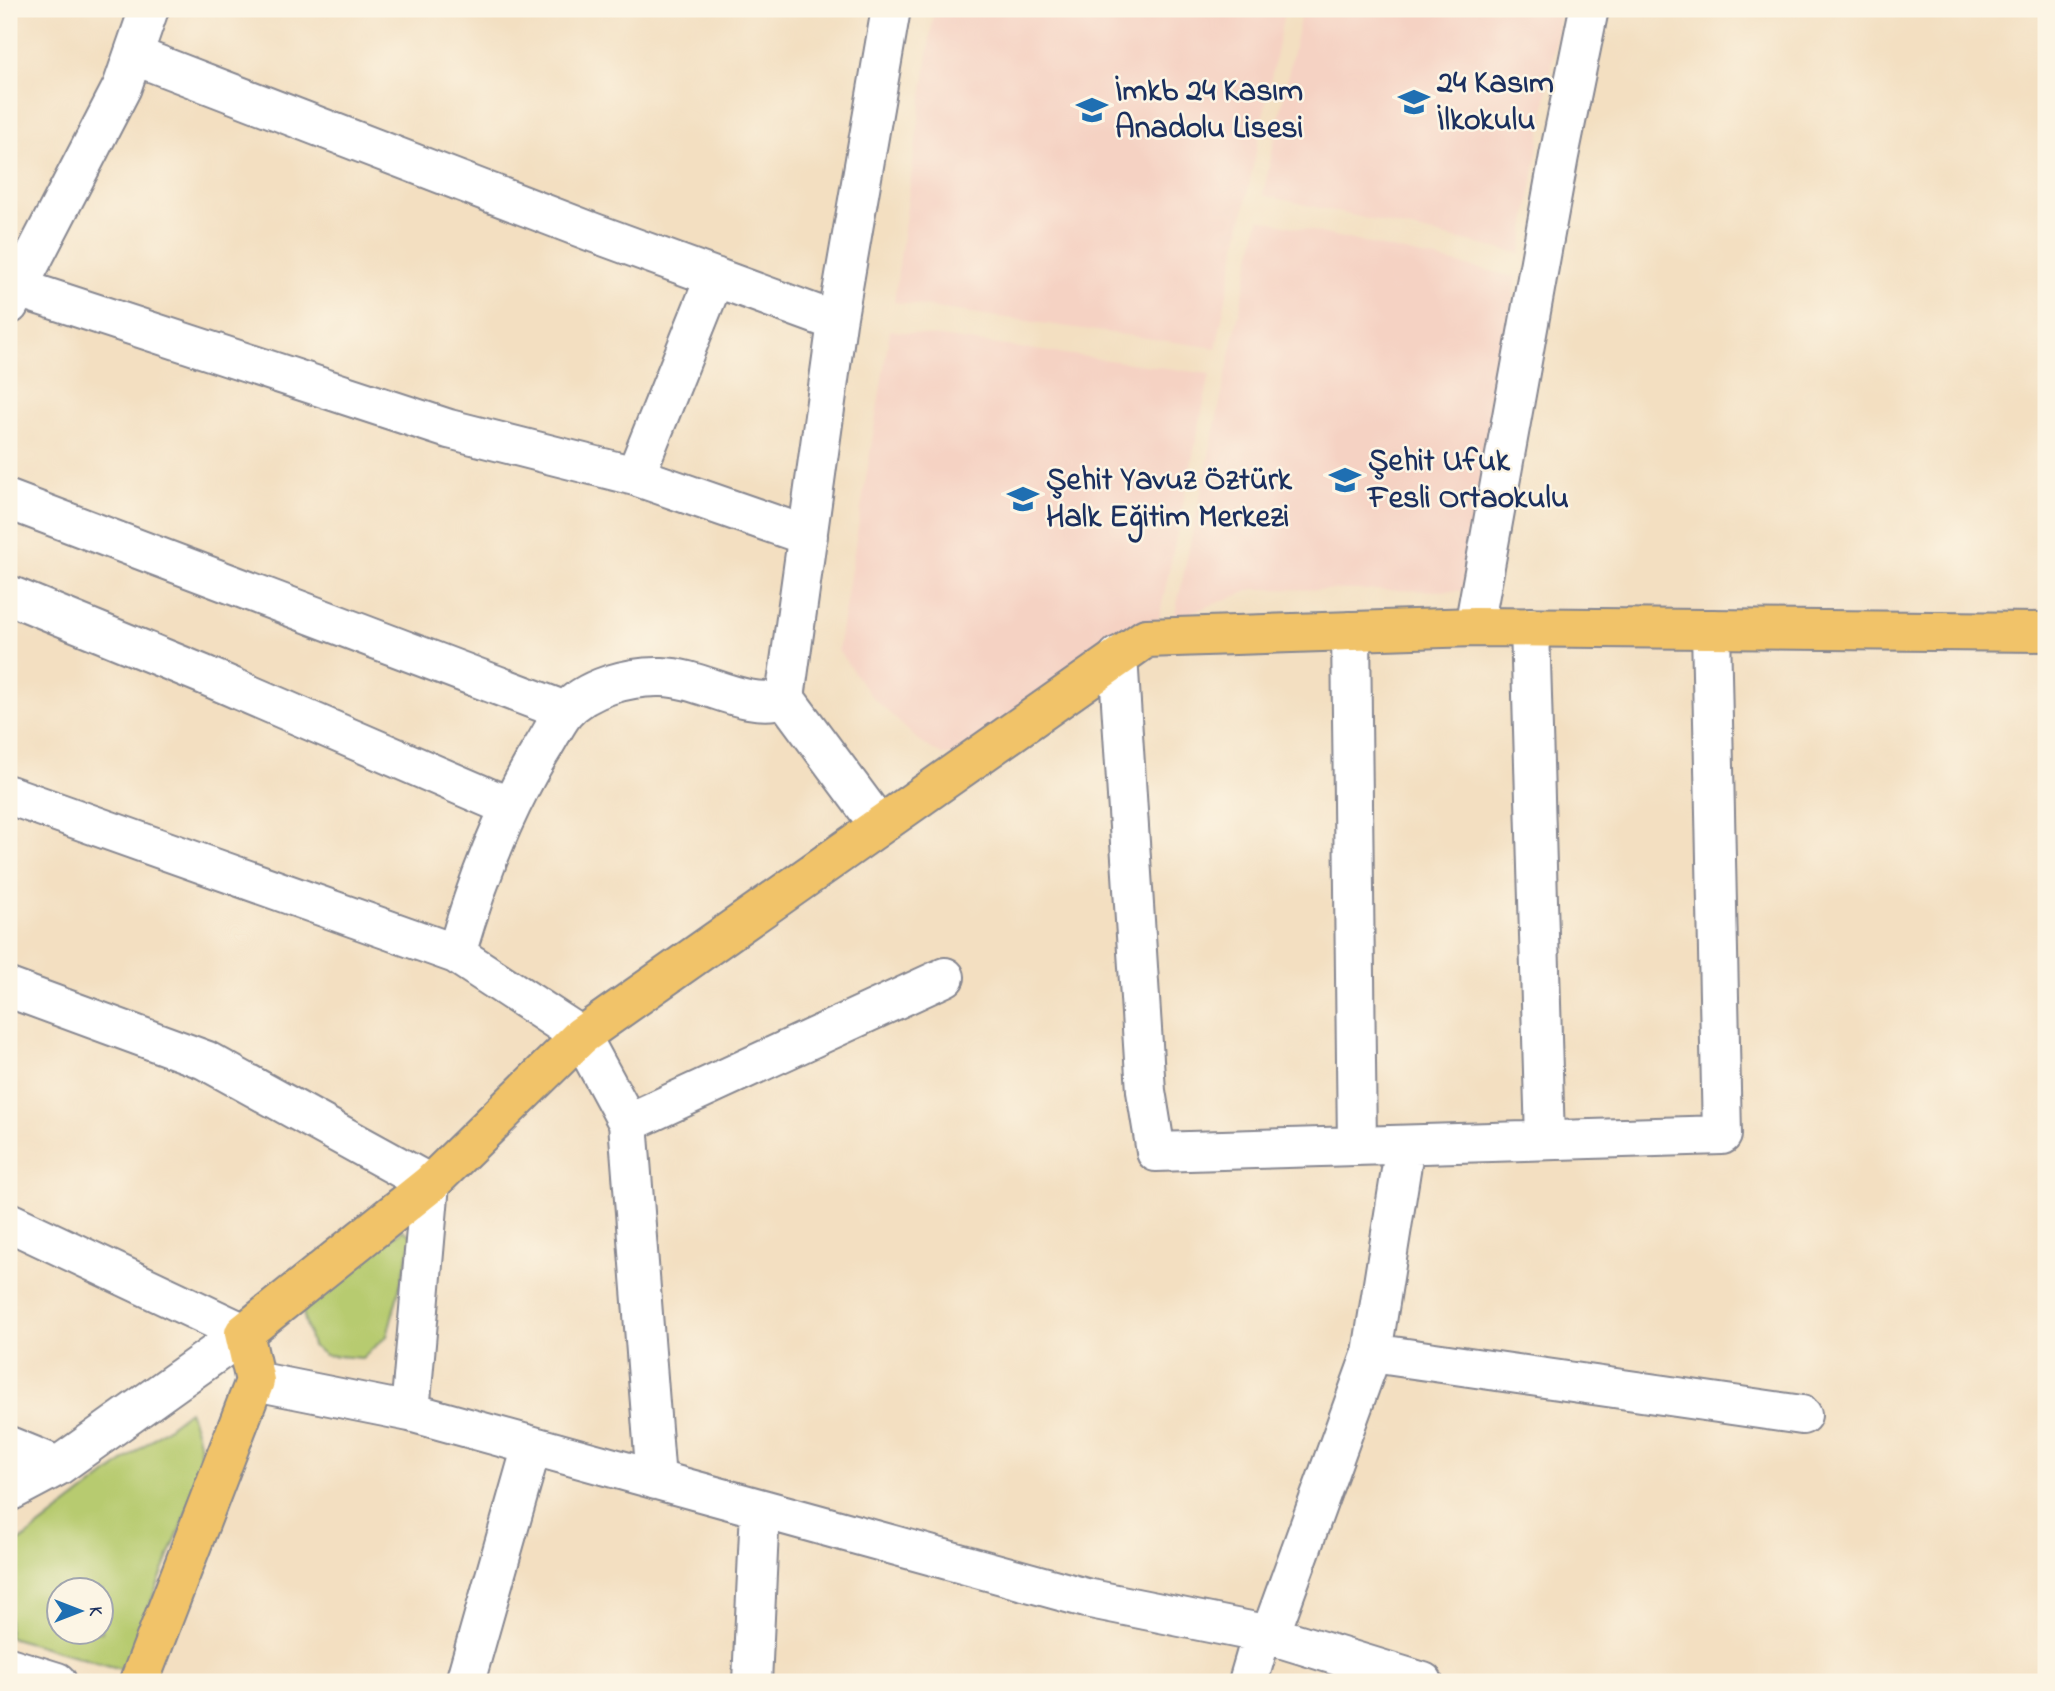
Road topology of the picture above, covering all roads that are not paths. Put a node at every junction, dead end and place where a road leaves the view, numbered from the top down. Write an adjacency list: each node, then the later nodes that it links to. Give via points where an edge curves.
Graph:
1 (149, 9): 4 (street)
2 (891, 9): 7 (street)
3 (1589, 9): 12 (street)
4 (133, 55): 5 (street); 6 (street, via 122,87)
5 (715, 277): 7 (street); 8 (street)
6 (13, 296): 8 (street, via 449,429)
7 (837, 322): 10 (street)
8 (635, 476): 10 (street)
9 (9, 500): 19 (street)
10 (808, 536): 18 (street)
11 (9, 595): 21 (street)
12 (1474, 627): 13 (main road); 15 (main road)
13 (1530, 627): 14 (main road); 28 (street)
14 (1711, 629): 16 (main road); 28 (street, via 1722,1135)
15 (1351, 631): 17 (main road, via 1146,638); 30 (street)
16 (2046, 632)
17 (1118, 656): 22 (main road); 30 (street, via 1145,1077 1156,1152)
18 (785, 698): 19 (street, via 755,701 682,678 639,678 598,690); 22 (street)
19 (565, 711): 21 (street)
20 (9, 795): 23 (street)
21 (510, 807): 23 (street)
22 (878, 825): 26 (main road)
23 (456, 954): 26 (street)
24 (945, 976): 27 (street)
25 (9, 988): 31 (street, via 205,1060)
26 (581, 1036): 27 (street); 31 (main road)
27 (628, 1123): 41 (street)
28 (1545, 1140): 29 (street)
29 (1405, 1145): 30 (street); 34 (street)
30 (1356, 1146)
31 (430, 1184): 33 (main road); 36 (street)
32 (9, 1222): 33 (street)
33 (244, 1333): 35 (main road); 40 (street)
34 (1372, 1353): 37 (street); 44 (street)
35 (255, 1381): 36 (street); 47 (main road)
36 (410, 1412): 38 (street)
37 (1802, 1415)
38 (532, 1446): 41 (street); 48 (street)
39 (9, 1447): 40 (street)
40 (58, 1466): 42 (street)
41 (656, 1480): 43 (street)
42 (9, 1492)
43 (760, 1509): 44 (street, via 1086,1598); 49 (street)
44 (1266, 1635): 50 (street); 51 (street)
45 (9, 1667): 46 (street)
46 (57, 1682)
47 (139, 1682)
48 (465, 1682)
49 (752, 1682)
50 (1248, 1682)
51 (1423, 1682)

